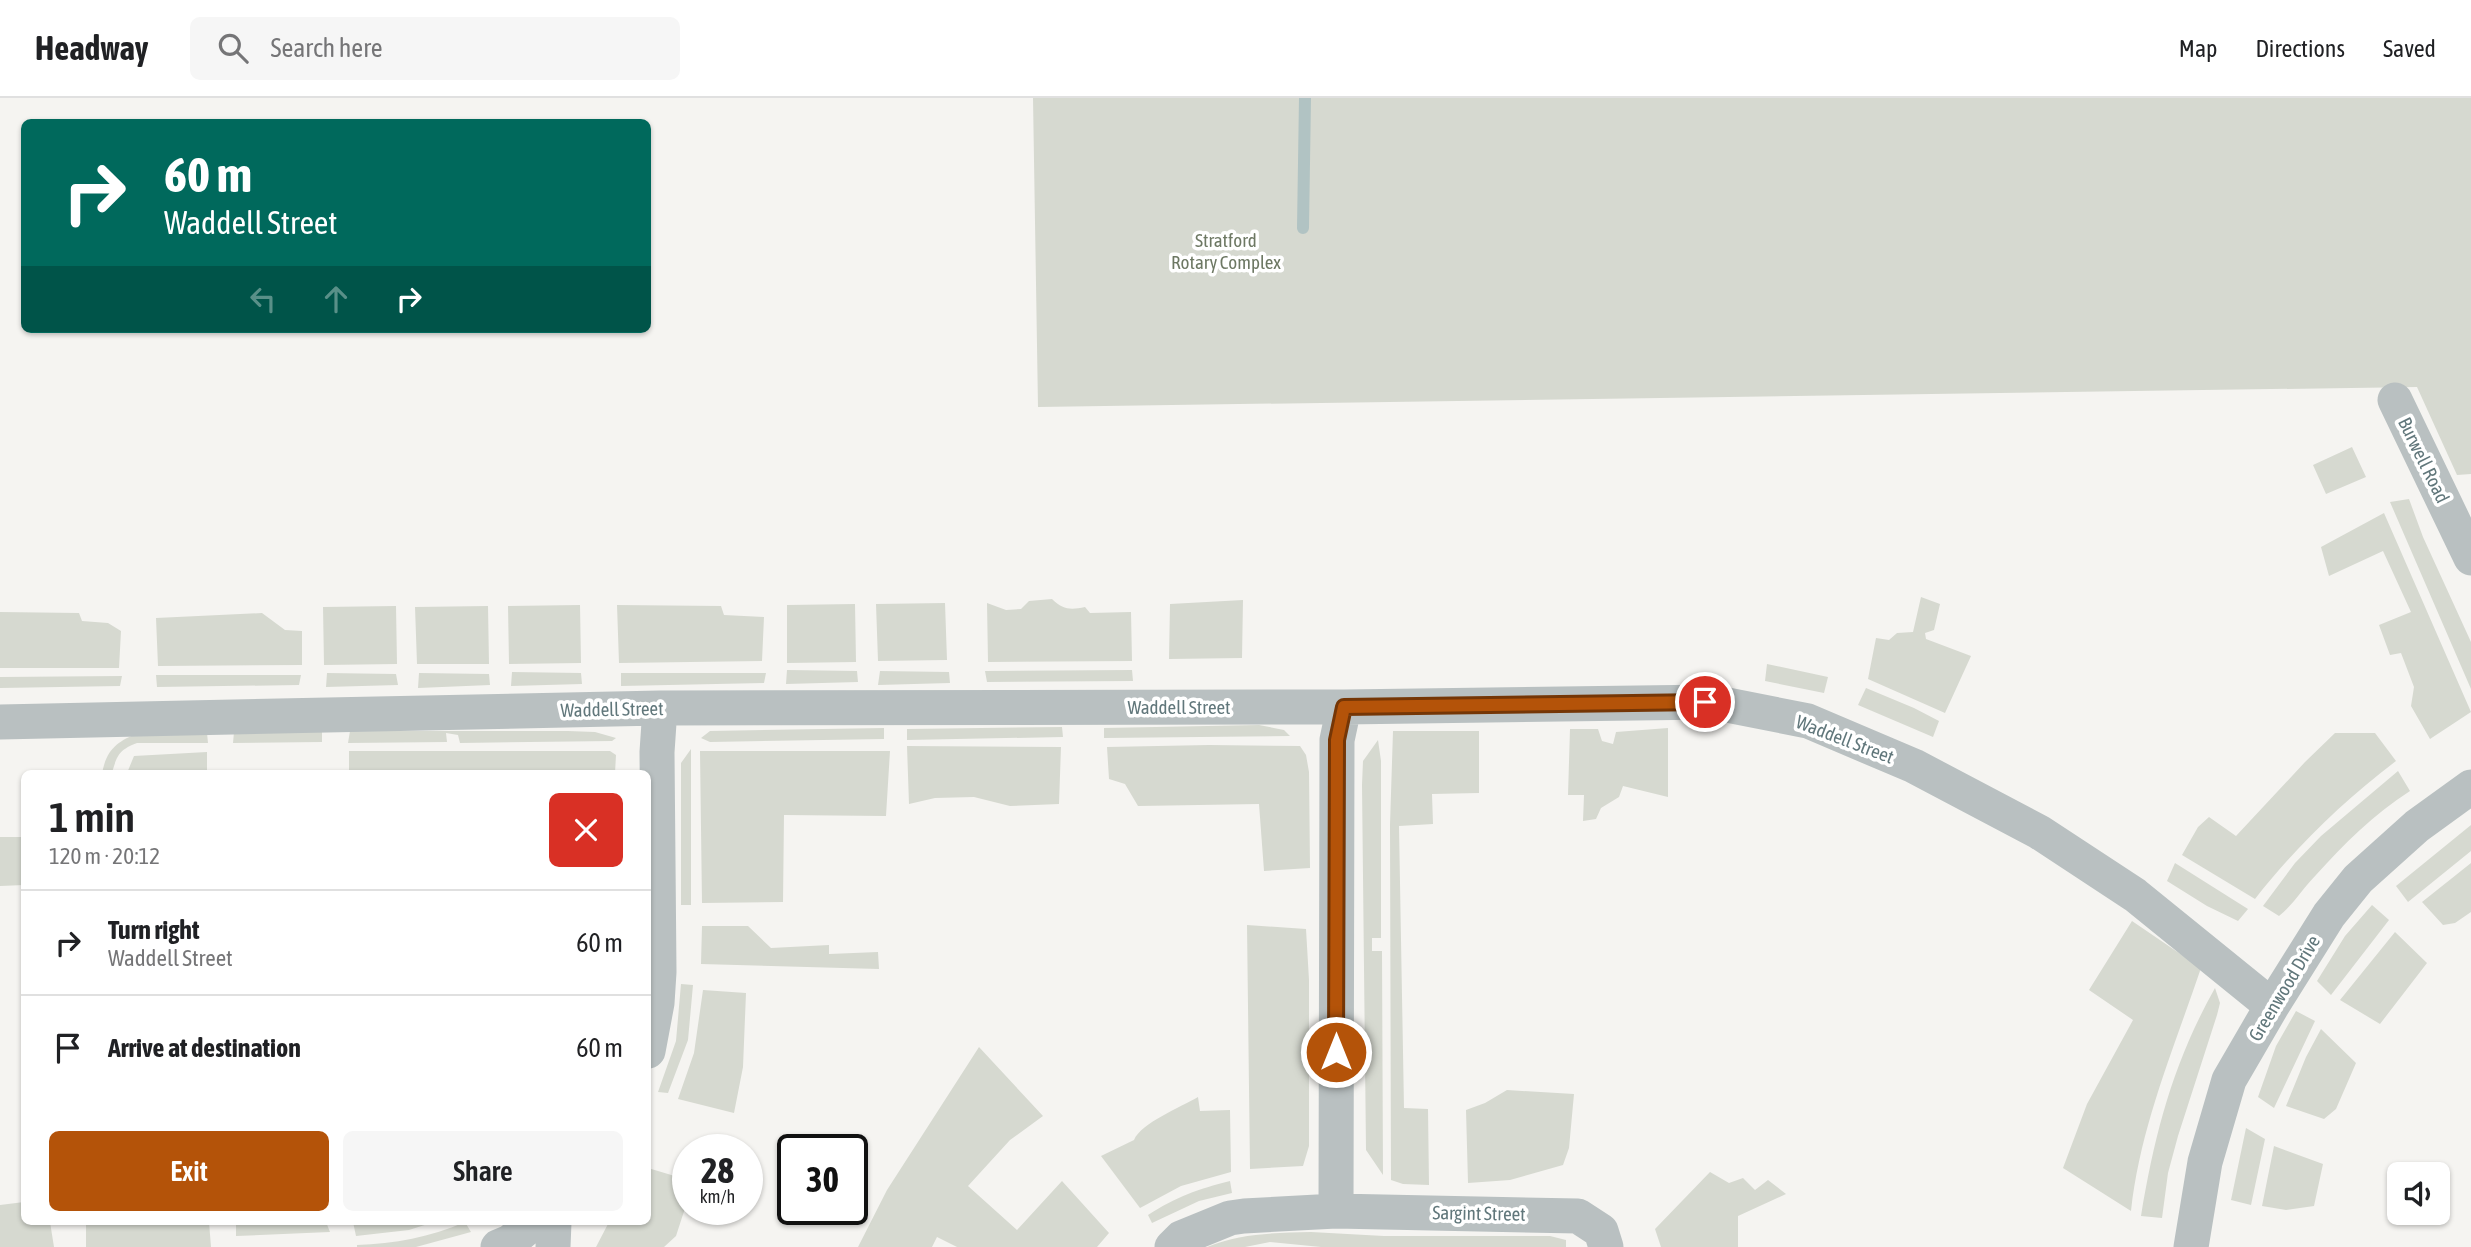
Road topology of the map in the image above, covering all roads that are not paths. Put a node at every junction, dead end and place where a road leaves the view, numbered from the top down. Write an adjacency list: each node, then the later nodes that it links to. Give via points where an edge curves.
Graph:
1 (2395, 400): 2 (street, Burwell Road)
2 (2471, 558)
3 (1344, 707): 4 (street, Waddell Street); 7 (street, Waddell Street, via 1712,702 1808,721 1914,766 2039,832 2134,895); 9 (street, via 1337,740)
4 (660, 708): 5 (street, Waddell Street); 8 (street, via 659,972)
5 (0, 722)
6 (2471, 787): 7 (street, Greenwood Drive, via 2417,826 2358,879 2329,915)
7 (2272, 1006): 16 (street, Greenwood Drive, via 2229,1080 2204,1162)
8 (651, 1035)
9 (1336, 1211): 14 (street, Sargint Street, via 1230,1218 1181,1238); 15 (street, Sargint Street, via 1577,1216 1601,1231)
10 (530, 1225): 12 (street)
11 (554, 1225): 13 (street)
12 (498, 1247)
13 (553, 1247)
14 (1172, 1247)
15 (1606, 1247)
16 (2191, 1247)

